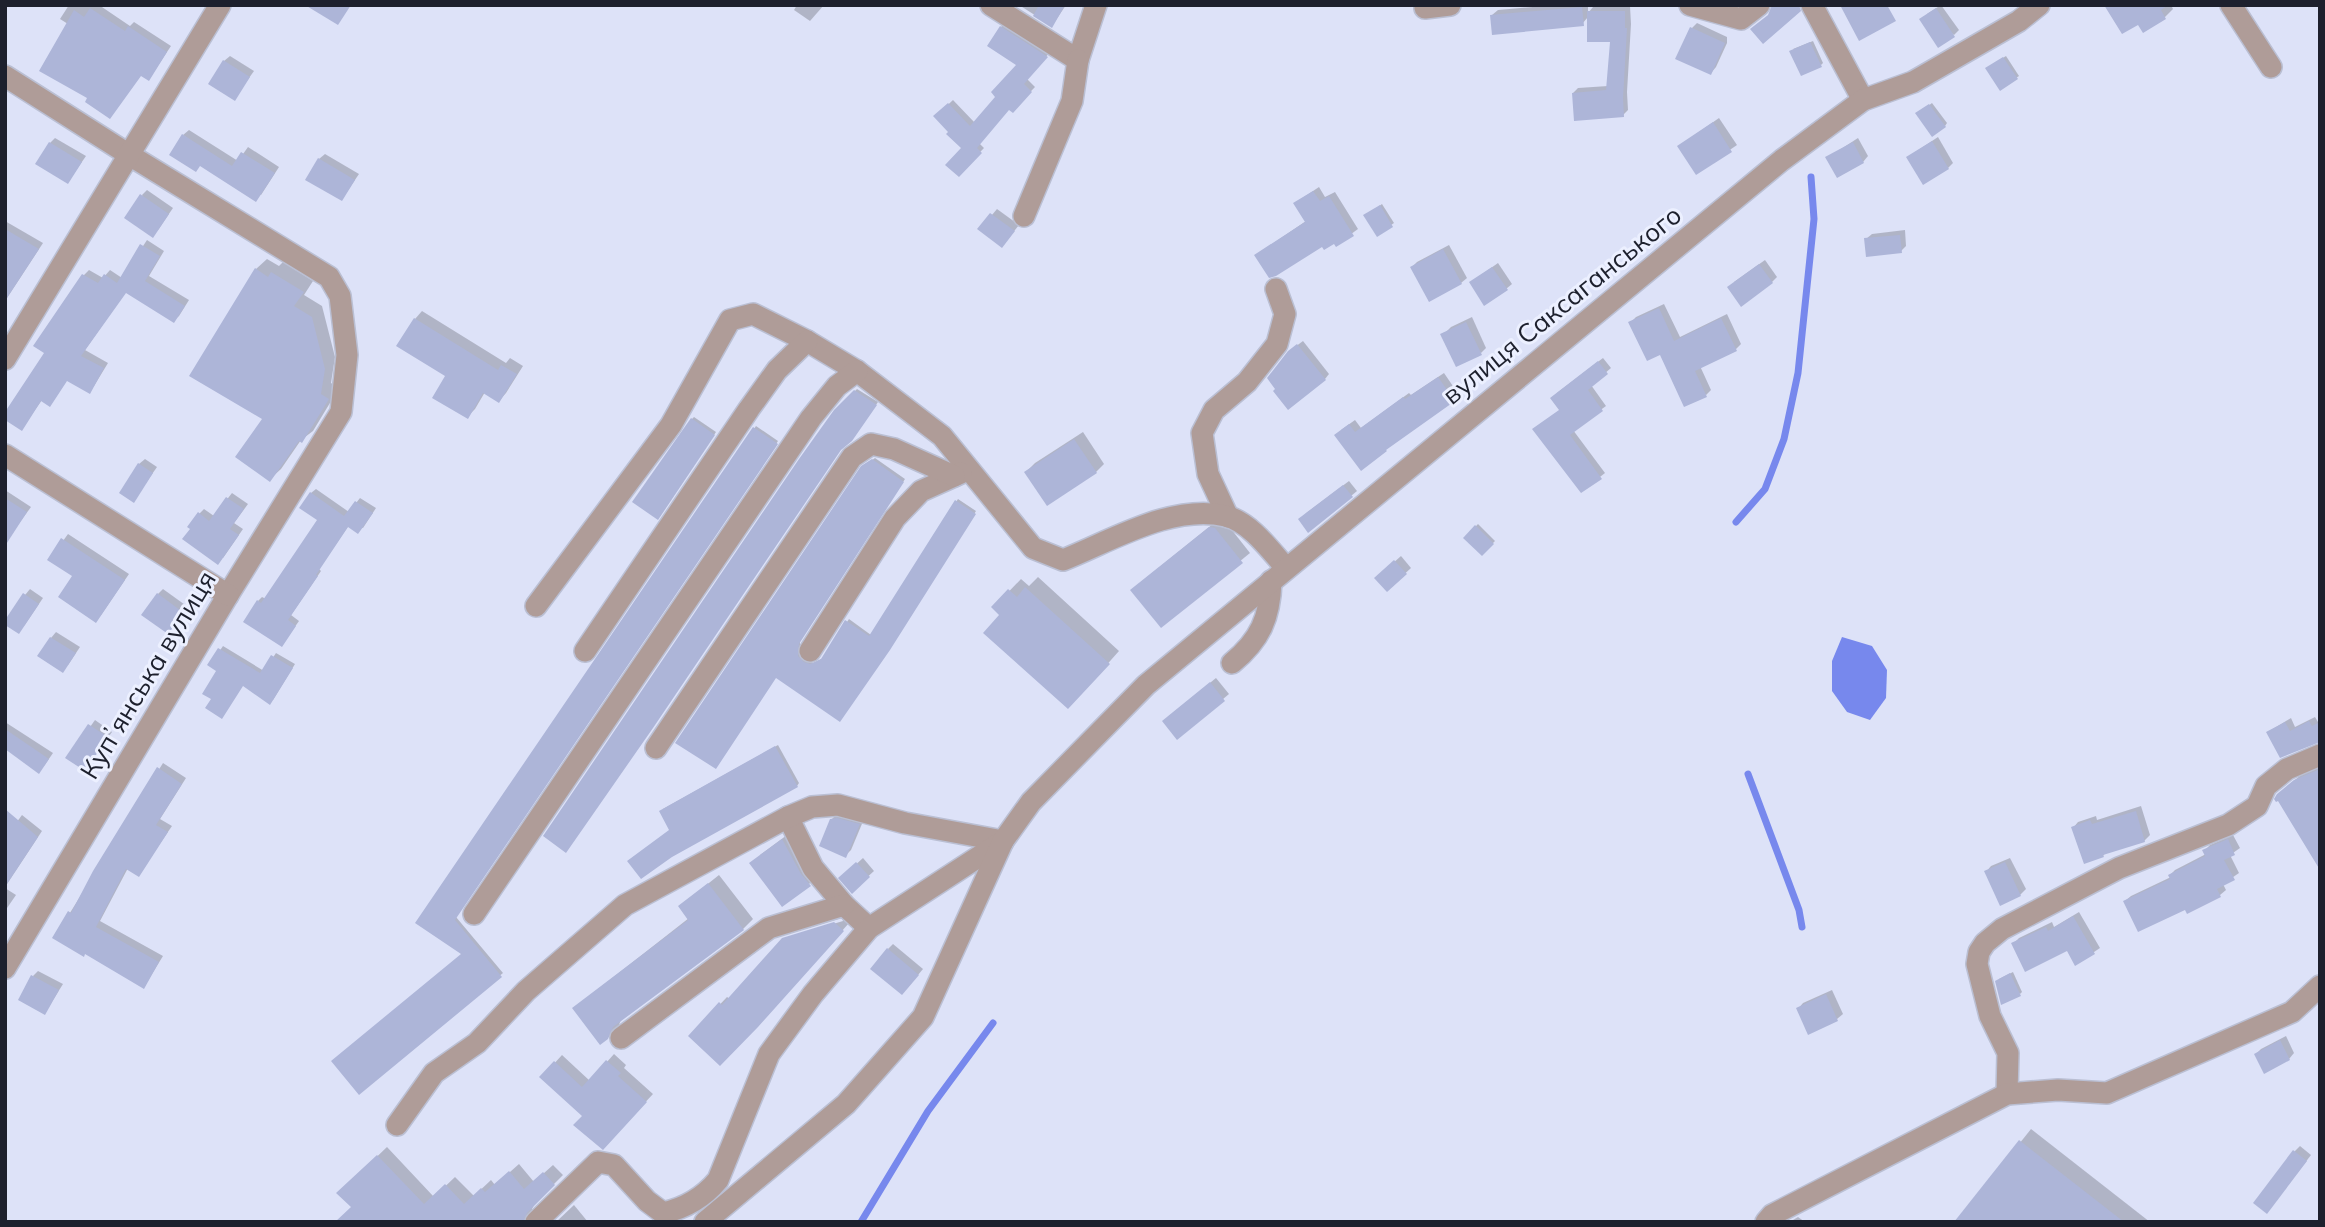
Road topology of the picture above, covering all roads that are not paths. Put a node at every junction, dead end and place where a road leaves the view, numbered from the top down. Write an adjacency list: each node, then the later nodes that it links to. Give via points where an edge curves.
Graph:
1 (220, 5): 15 (street)
2 (991, 5): 11 (street)
3 (1096, 5): 11 (street)
4 (1450, 5): 10 (street)
5 (1690, 5): 6 (street, via 1741,19)
6 (1759, 5)
7 (1812, 5): 14 (street)
8 (2039, 5): 14 (street, вулиця Саксаганського, via 1913,82)
9 (2231, 5): 12 (street)
10 (1425, 8)
11 (1078, 60): 16 (street, via 1072,101)
12 (2271, 66)
13 (5, 76): 15 (street)
14 (1863, 100): 24 (street, вулиця Саксаганського, via 1782,160)
15 (131, 156): 19 (street); 25 (street, Купʼянська вулиця, via 329,276 340,296 347,355 341,412)
16 (1024, 216)
17 (1276, 289): 23 (street, via 1285,314 1278,344 1248,382 1214,410 1202,433 1208,474)
18 (807, 341): 20 (street); 26 (street, via 753,314 730,320 671,425); 27 (street, via 763,389)
19 (5, 359)
20 (857, 372): 22 (street, via 942,436); 35 (street, via 837,386 811,418)
21 (5, 455): 25 (street)
22 (962, 473): 23 (street, via 1033,548 1063,560 1173,516); 28 (street, via 921,491 895,519); 30 (street, via 872,444 852,457)
23 (1228, 517): 24 (street, via 1256,535)
24 (1279, 574): 29 (street, via 1271,607 1251,648); 33 (street, вулиця Саксаганського, via 1146,685 1031,802)
25 (228, 595): 37 (street, Купʼянська вулиця)
26 (536, 606)
27 (585, 651)
28 (810, 651)
29 (1232, 663)
30 (656, 748)
31 (2320, 755): 40 (street, via 2287,769 2266,786 2257,806 2228,825 2119,868 2002,929 1985,943 1977,964 1990,1016 2008,1053)
32 (788, 817): 33 (street, via 812,807 838,805); 34 (street, via 813,868); 41 (street, via 625,905 526,991 477,1043 434,1073)
33 (1003, 841): 36 (street); 44 (street, via 923,1017 846,1104)
34 (844, 905): 36 (street); 39 (street, via 769,928)
35 (474, 914)
36 (869, 928): 42 (street, via 769,1054 719,1180)
37 (5, 968)
38 (2320, 986): 40 (street, via 2292,1012 2107,1093)
39 (621, 1038)
40 (2007, 1094): 45 (street, via 1772,1214)
41 (397, 1125)
42 (686, 1216): 43 (street, via 663,1213 614,1166 598,1162)
43 (536, 1222)
44 (705, 1222)
45 (1766, 1222)

